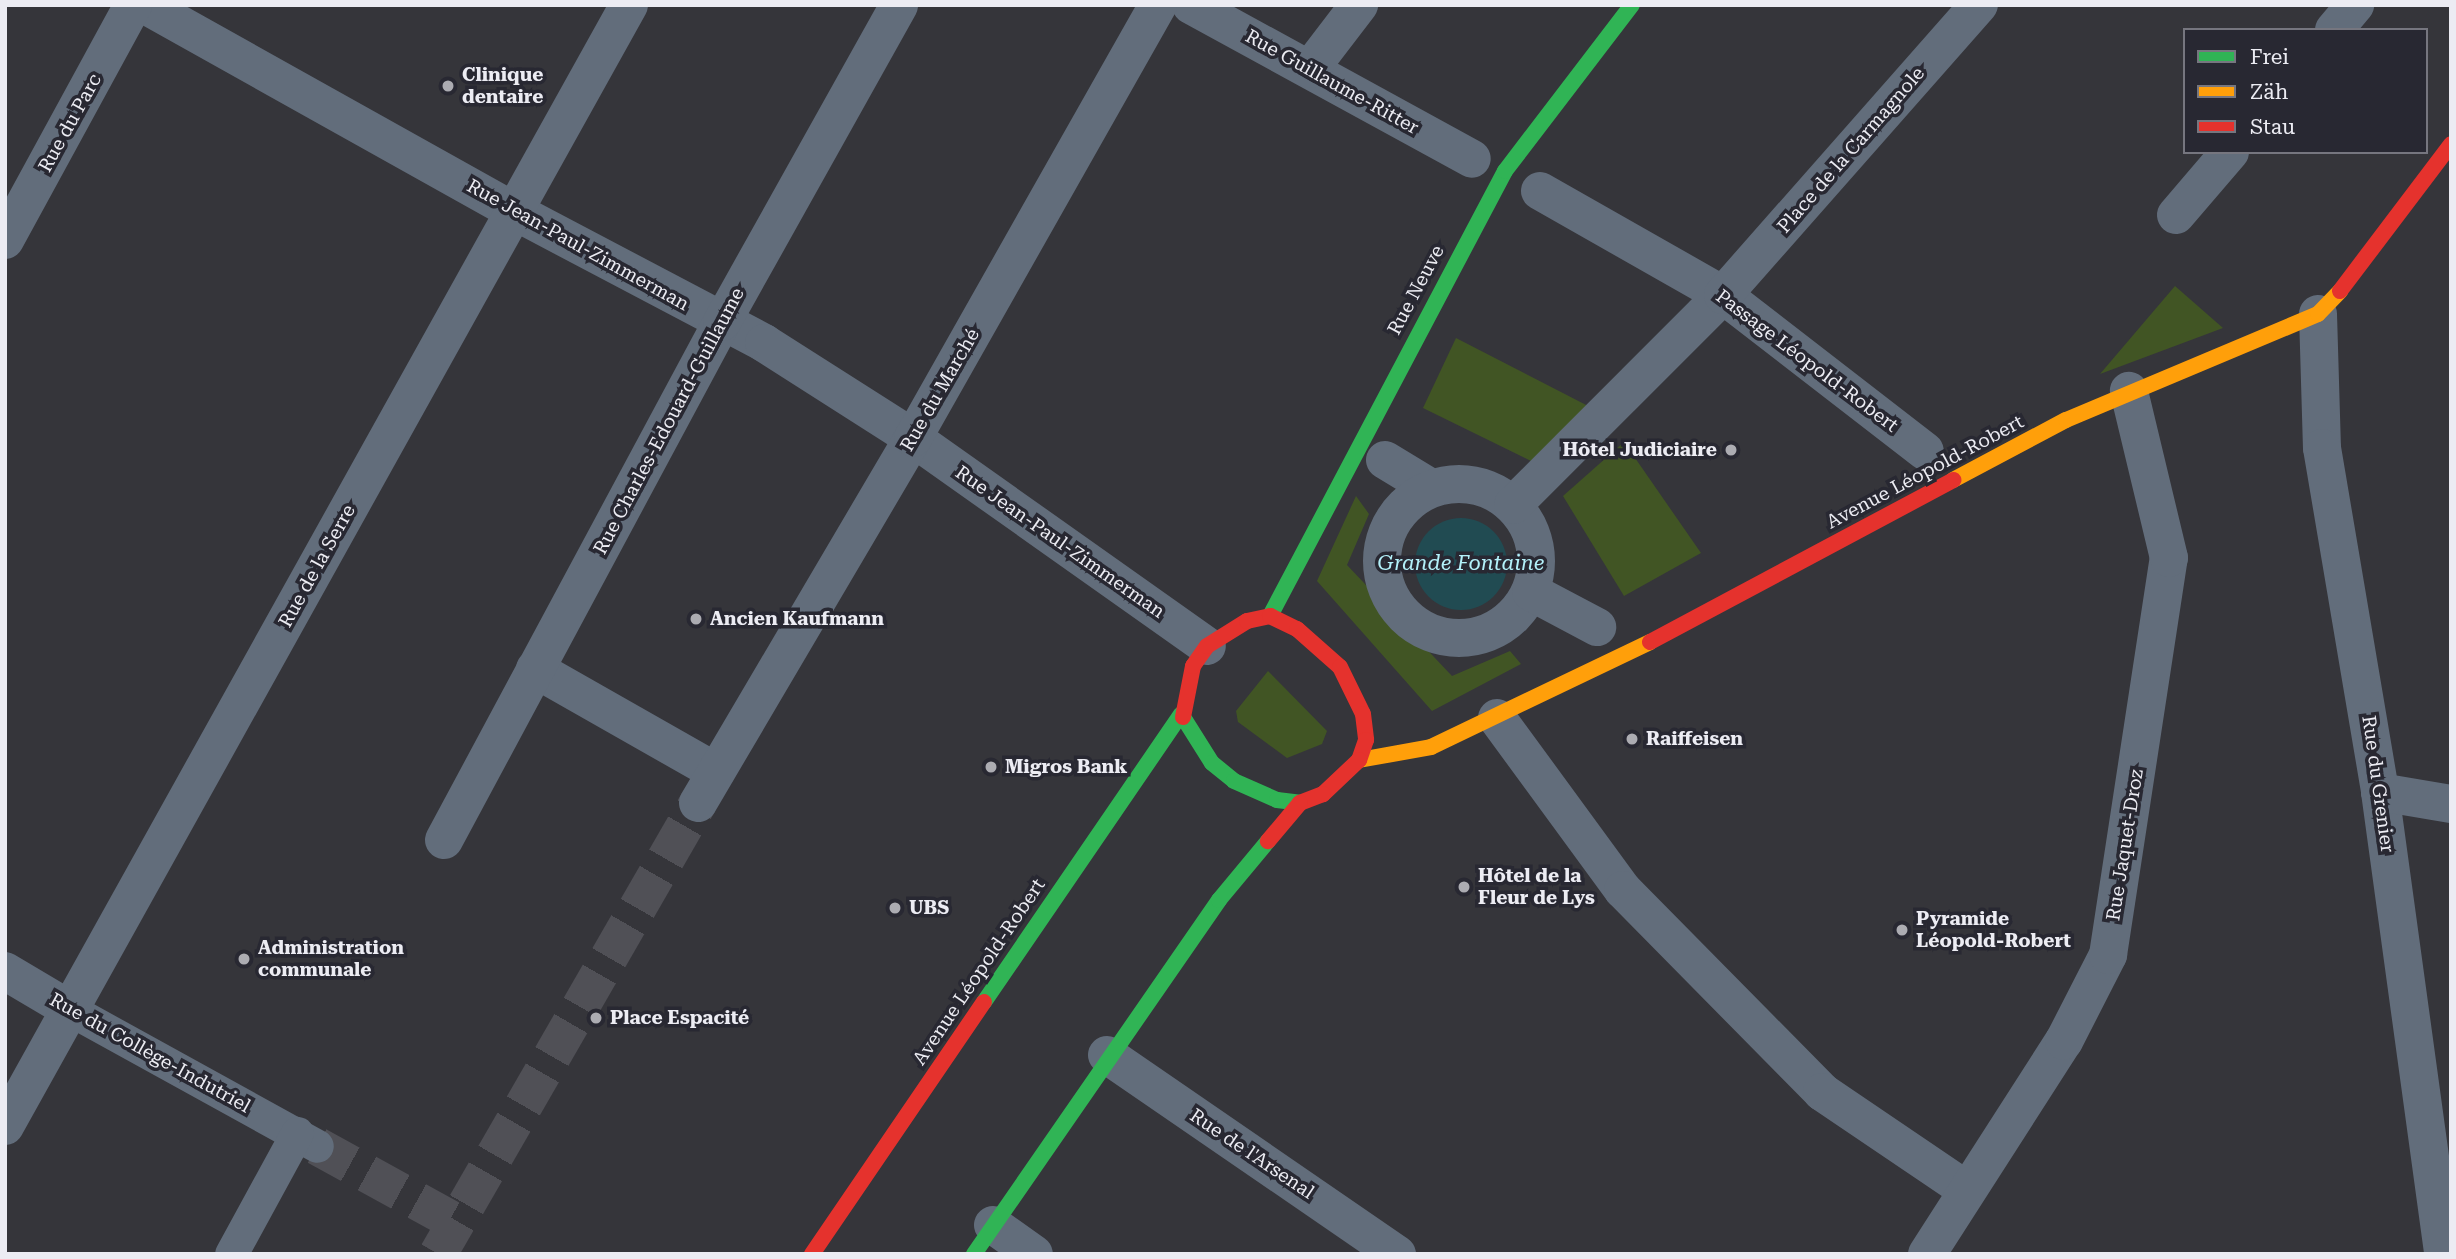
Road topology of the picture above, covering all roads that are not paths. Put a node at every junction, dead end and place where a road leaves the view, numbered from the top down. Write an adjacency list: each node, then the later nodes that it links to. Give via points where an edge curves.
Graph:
1 (132, 5): 19 (street, Rue du Parc)
2 (145, 5): 17 (street, Rue Jean-Paul-Zimmerman)
3 (629, 5): 17 (street, Rue de la Serre)
4 (899, 5): 22 (street, Rue Charles-Edouard-Guillaume)
5 (1158, 5): 24 (street, Rue du Marché)
6 (1191, 5): 12 (street, Rue Guillaume-Ritter)
7 (1359, 5): 12 (street)
8 (1632, 5): 30 (main road, Rue Neuve, via 1505,171)
9 (1979, 5): 20 (street, Place de la Carmagnole)
10 (2356, 5): 11 (street)
11 (2336, 28)
12 (1310, 69): 15 (street, Rue Guillaume-Ritter)
13 (2451, 144): 21 (main road, Avenue Léopold-Robert, via 2345,286)
14 (2228, 154): 18 (street)
15 (1472, 159)
16 (1540, 191): 20 (street, Passage Léopold-Robert)
17 (514, 211): 22 (street, Rue Jean-Paul-Zimmerman); 42 (street, Rue de la Serre)
18 (2176, 215)
19 (5, 240)
20 (1723, 295): 25 (street, Passage Léopold-Robert); 28 (street, Place de la Carmagnole)
21 (2318, 314): 23 (main road, Avenue Léopold-Robert); 37 (street, Rue du Grenier, via 2322,449)
22 (722, 323): 24 (street, Rue Jean-Paul-Zimmerman, via 764,343); 33 (street, Rue Charles-Edouard-Guillaume)
23 (2129, 391): 35 (main road, Avenue Léopold-Robert, via 1615,662); 45 (street, Rue Jaquet-Droz, via 2169,558 2108,955 2064,1041)
24 (913, 438): 32 (street, Rue Jean-Paul-Zimmerman); 33 (street, Rue du Marché, via 707,787)
25 (1925, 451)
26 (1385, 460): 27 (street)
27 (1431, 488): 28 (street, via 1475,485); 29 (street, via 1409,502 1393,521 1383,545 1382,570 1388,594 1403,615 1423,631 1473,638 1497,629 1517,613)
28 (1513, 505): 29 (street, via 1527,523 1535,546)
29 (1531, 592): 31 (street)
30 (1270, 616): 32 (main road, via 1225,631); 36 (main road, via 1320,646 1347,679 1363,714 1366,740)
31 (1597, 626)
32 (1207, 646): 34 (main road, via 1193,666)
33 (535, 669): 40 (street, Rue Charles-Edouard-Guillaume)
34 (1181, 714): 38 (main road, via 1212,763 1234,781 1277,800); 48 (main road, Avenue Léopold-Robert)
35 (1497, 718): 36 (main road, Avenue Léopold-Robert, via 1431,747); 45 (street, via 1623,890 1822,1092)
36 (1359, 760): 38 (main road, via 1323,794)
37 (2380, 792): 39 (street); 52 (street, Rue du Grenier)
38 (1300, 803): 43 (main road, via 1179,951)
39 (2451, 804)
40 (444, 840)
41 (5, 971): 42 (street, Rue du Collège-Indutriel)
42 (69, 1009): 44 (street, Rue de la Serre); 47 (lane, Rue du Collège-Indutriel, via 307,1140)
43 (1107, 1055): 46 (main road); 50 (street, Rue de l'Arsenal)
44 (5, 1126)
45 (1966, 1190): 51 (street, Rue Jaquet-Droz)
46 (984, 1240): 49 (street)
47 (231, 1254)
48 (812, 1254)
49 (1034, 1254)
50 (1397, 1254)
51 (1927, 1254)
52 (2443, 1254)

